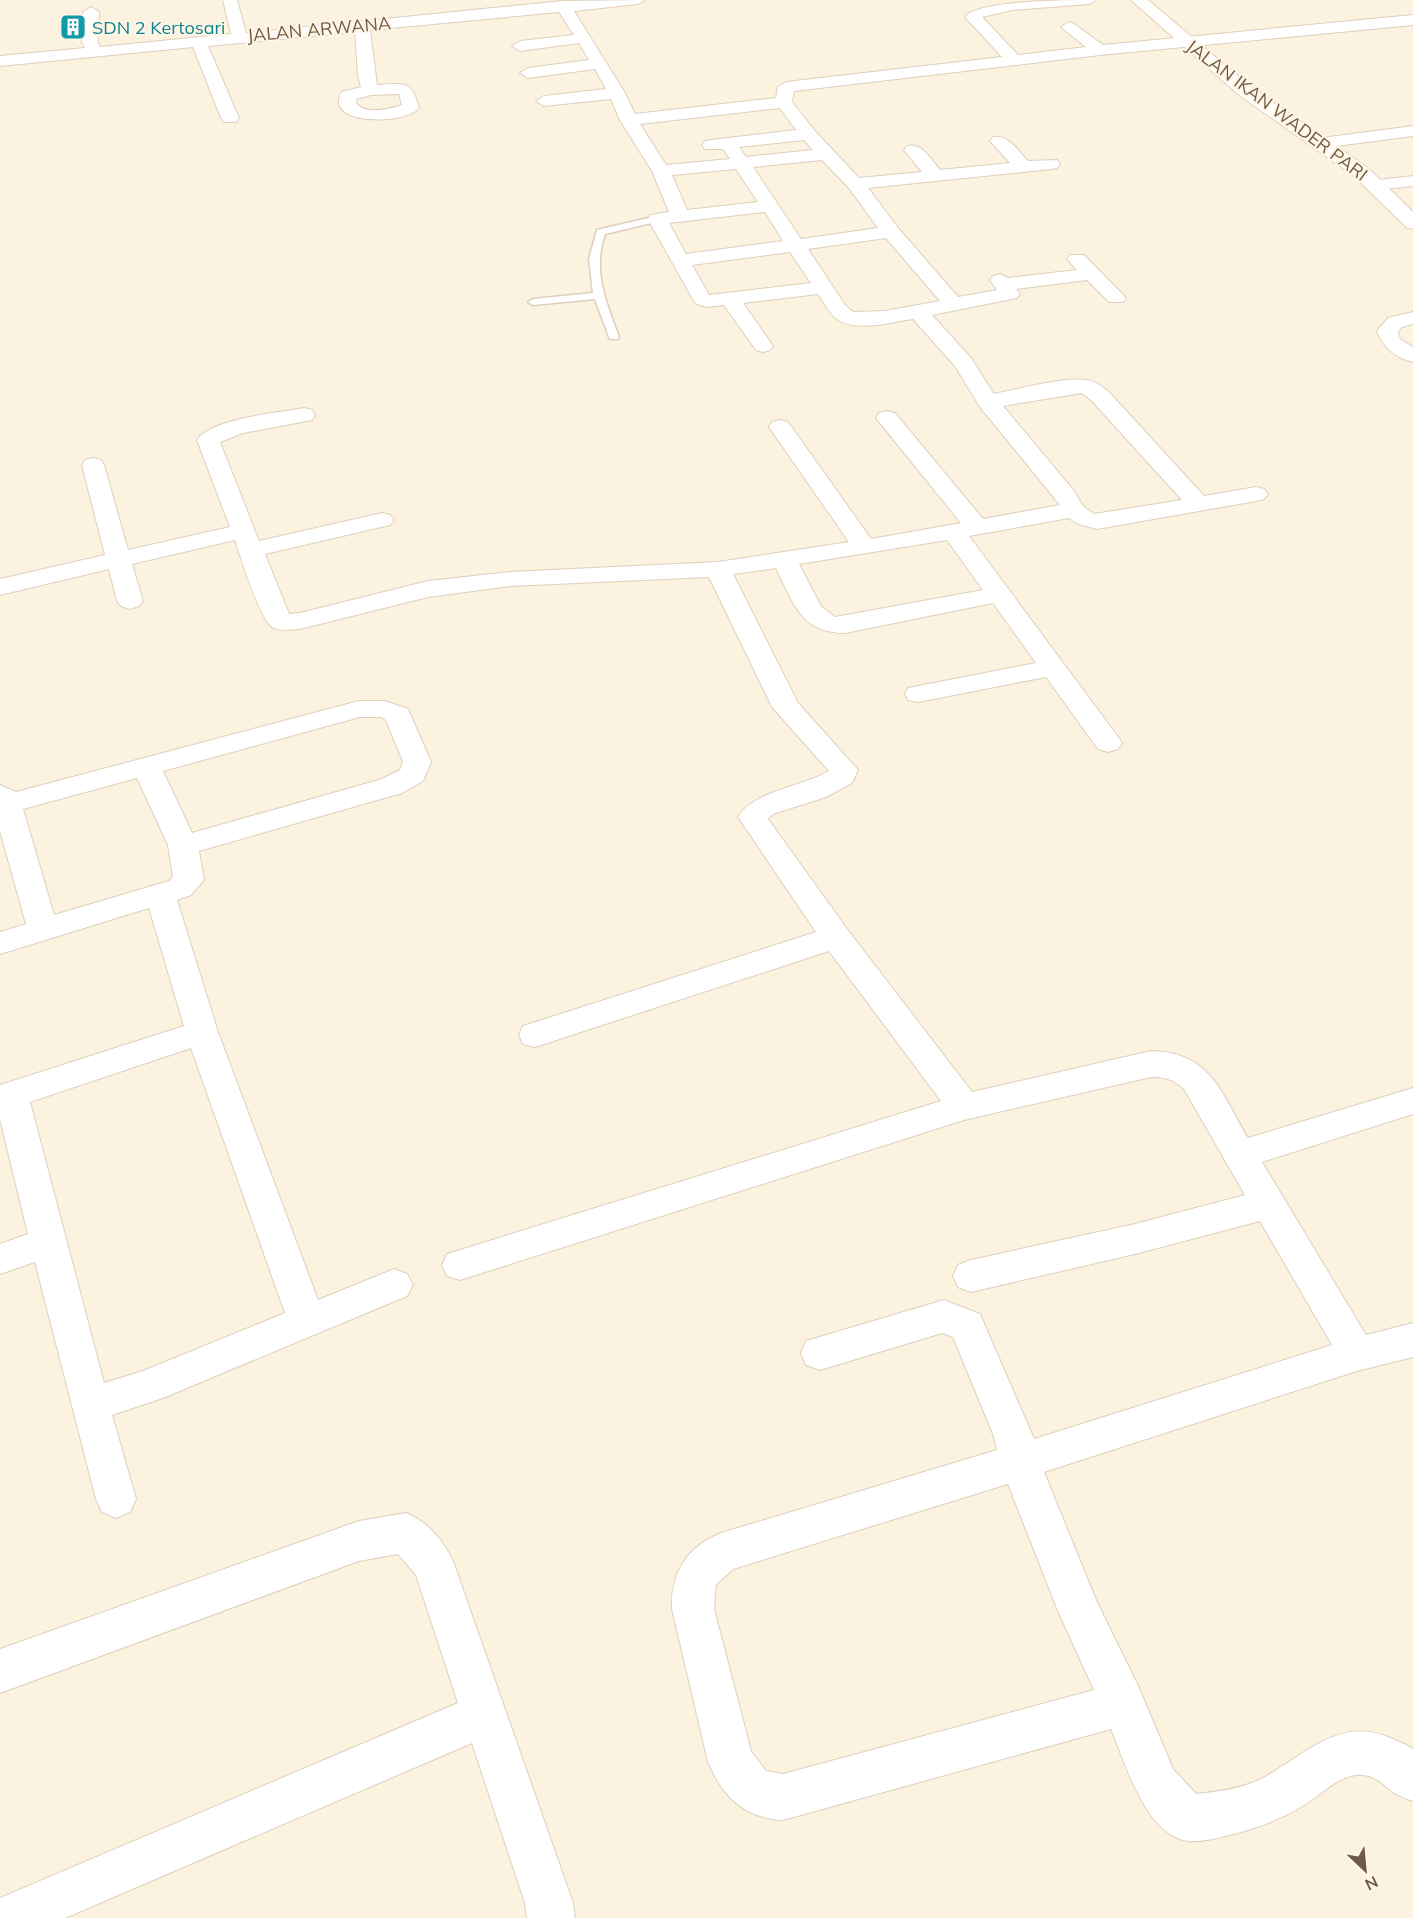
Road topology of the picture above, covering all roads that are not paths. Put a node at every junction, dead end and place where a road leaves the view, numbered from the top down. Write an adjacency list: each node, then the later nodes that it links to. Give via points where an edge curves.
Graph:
1 (230, 0): 11 (street)
2 (638, 0): 5 (street, JALAN ARWANA)
3 (1089, 0): 18 (street, via 976,13 973,17)
4 (1139, 0): 14 (street, JALAN IKAN WADER PARI)
5 (586, 2): 6 (street, JALAN ARWANA)
6 (563, 6): 9 (street, JALAN ARWANA, via 380,18); 12 (street)
7 (91, 12): 15 (street)
8 (1411, 12): 14 (street)
9 (362, 25): 11 (street, JALAN ARWANA); 22 (street)
10 (1069, 27): 17 (street)
11 (239, 37): 13 (street, JALAN ARWANA)
12 (584, 38): 16 (street); 20 (street)
13 (198, 41): 15 (street, JALAN ARWANA); 26 (street)
14 (1186, 41): 17 (street); 32 (street, JALAN IKAN WADER PARI, via 1245,91)
15 (92, 46): 19 (street, JALAN ARWANA)
16 (520, 46)
17 (1100, 50): 18 (street)
18 (1014, 60): 25 (street, via 791,86 784,89)
19 (0, 61)
20 (600, 64): 21 (street); 23 (street)
21 (528, 73)
22 (370, 90)
23 (617, 93): 24 (street); 27 (street)
24 (544, 101)
25 (784, 102): 27 (street); 29 (street)
26 (230, 118)
27 (629, 120): 36 (street)
28 (1413, 131): 32 (street)
29 (808, 134): 31 (street); 37 (street)
30 (999, 141): 40 (street)
31 (728, 142): 33 (street); 38 (street)
32 (1321, 143): 45 (street, JALAN IKAN WADER PARI)
33 (694, 146)
34 (670, 149): 36 (street)
35 (912, 150): 42 (street)
36 (647, 152): 41 (street)
37 (827, 154): 38 (street); 44 (street)
38 (743, 163): 41 (street); 46 (street)
39 (1051, 164): 40 (street)
40 (1023, 166): 42 (street)
41 (662, 171): 47 (street)
42 (935, 175): 44 (street)
43 (1413, 181): 45 (street)
44 (855, 184): 50 (street)
45 (1374, 185): 49 (street, JALAN IKAN WADER PARI)
46 (770, 206): 47 (street); 51 (street)
47 (681, 217): 48 (street)
48 (657, 219): 53 (street); 56 (lane, via 601,232 591,271)
49 (1413, 223)
50 (891, 232): 51 (street); 60 (street)
51 (798, 247): 53 (street); 55 (street)
52 (1075, 256): 54 (street)
53 (680, 261): 58 (street, via 702,299)
54 (1090, 274): 57 (street); 60 (street, via 999,279 1011,292 1007,296)
55 (824, 287): 58 (street); 61 (street, via 848,317 861,319)
56 (599, 295): 59 (lane); 63 (lane)
57 (1116, 298)
58 (730, 299): 64 (street)
59 (532, 302)
60 (953, 304): 61 (street)
61 (917, 311): 66 (street, via 963,363)
62 (1413, 318): 65 (street, via 1395,322 1387,331 1391,342)
63 (614, 337)
64 (763, 346)
65 (1413, 356)
66 (988, 402): 72 (street, via 1086,386 1099,395); 73 (street)
67 (304, 415): 76 (street, via 228,430 208,440)
68 (887, 418): 75 (street)
69 (780, 427): 77 (street)
70 (93, 465): 79 (street)
71 (1256, 494): 72 (street)
72 (1198, 504): 73 (street, via 1097,522)
73 (1074, 510): 75 (street)
74 (382, 520): 76 (street)
75 (965, 530): 77 (street); 82 (street)
76 (247, 540): 79 (street); 80 (street, via 282,622 428,589 510,579)
77 (865, 547): 78 (street)
78 (783, 558): 80 (street); 82 (street, via 810,610 829,625)
79 (117, 559): 81 (street); 83 (street)
80 (718, 569): 92 (street, via 786,706 844,770 842,777 763,807 753,817)
81 (0, 587)
82 (1000, 594): 84 (street)
83 (130, 601)
84 (1051, 668): 85 (street); 86 (street)
85 (918, 694)
86 (1108, 743)
87 (146, 766): 88 (street); 89 (street); 89 (street, via 359,709 385,709 398,715 417,762 413,775 392,786)
88 (3, 799): 91 (street)
89 (183, 845): 90 (street, via 189,880 180,888)
90 (160, 894): 91 (street); 94 (street)
91 (44, 930): 93 (street)
92 (836, 937): 95 (street); 98 (street)
93 (0, 943)
94 (202, 1032): 96 (street); 106 (street)
95 (535, 1035)
96 (6, 1097): 101 (street)
97 (1413, 1101): 99 (street)
98 (964, 1107): 99 (street, via 1151,1064 1177,1065 1196,1080); 103 (street)
99 (1239, 1155): 100 (street)
100 (1268, 1204): 104 (street); 109 (street)
101 (50, 1241): 102 (street); 110 (street)
102 (0, 1259)
103 (460, 1265)
104 (971, 1276)
105 (394, 1285): 106 (street)
106 (306, 1320): 110 (street, via 149,1386)
107 (1413, 1340): 109 (street)
108 (820, 1353): 111 (street, via 944,1316 957,1320 967,1326 1013,1434)
109 (1358, 1354): 111 (street)
110 (90, 1405): 112 (street)
111 (1020, 1462): 114 (street, via 1079,1611); 114 (street, via 720,1553 705,1563 691,1592 693,1609 731,1762 750,1787 766,1796 783,1797)
112 (116, 1499)
113 (0, 1671): 115 (street, via 359,1541 406,1533 433,1564)
114 (1123, 1704): 116 (street, via 1157,1785 1187,1818 1214,1816 1271,1799 1317,1769 1358,1751 1396,1762)
115 (486, 1714): 117 (street); 118 (street, via 549,1903)
116 (1413, 1779)
117 (9, 1918)
118 (550, 1918)

